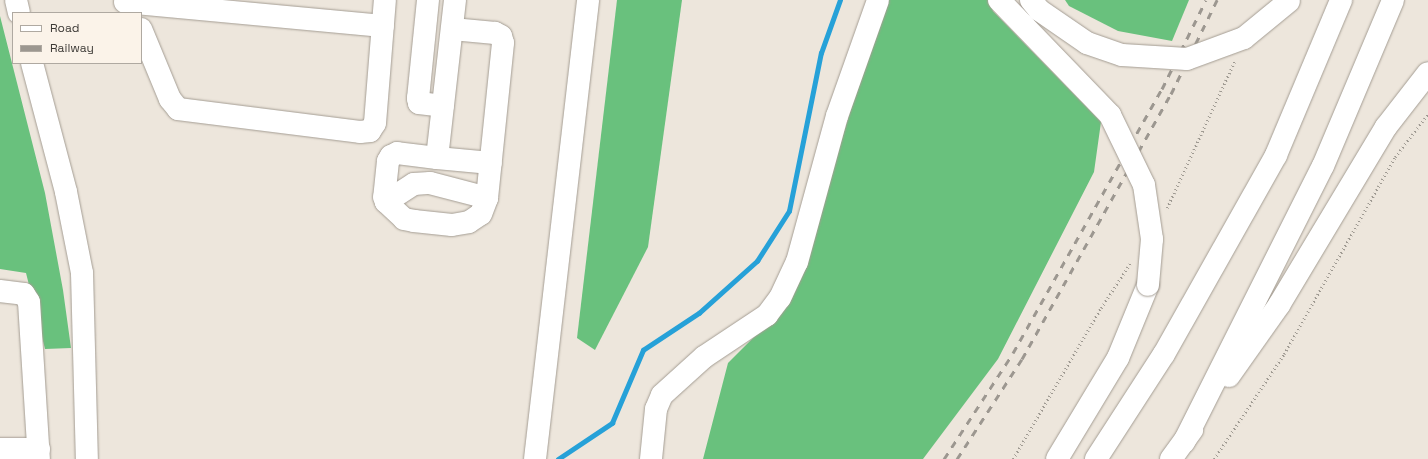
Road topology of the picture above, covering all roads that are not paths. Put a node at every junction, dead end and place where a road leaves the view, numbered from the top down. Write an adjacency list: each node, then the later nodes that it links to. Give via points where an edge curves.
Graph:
1 (16, 0): 13 (main road)
2 (385, 0): 14 (main road)
3 (428, 0): 19 (main road, via 418,98 419,102)
4 (455, 0): 15 (main road)
5 (588, 0): 26 (main road)
6 (878, 0): 30 (main road, via 837,116 797,262 780,298 767,315 704,357 662,395 656,409)
7 (999, 0): 31 (main road, bridge, via 1110,115 1144,185 1152,239 1148,285 1118,358)
8 (1030, 0): 9 (main road, bridge, via 1039,10 1087,43 1122,55 1187,59 1244,38)
9 (1289, 0)
10 (1341, 0): 32 (main road, via 1276,155 1164,354)
11 (1393, 0): 27 (main road, via 1322,166)
12 (127, 5): 14 (main road)
13 (19, 12)
14 (383, 26): 16 (main road, via 375,123 370,130 360,132 178,108 170,99)
15 (452, 29): 19 (main road); 21 (main road, via 502,36)
16 (142, 31)
17 (32, 64): 29 (main road, via 66,192 82,273)
18 (1428, 73): 27 (main road, via 1386,127 1279,305)
19 (443, 106): 20 (main road)
20 (437, 158): 21 (main road); 23 (main road, via 397,154 391,156 388,161 384,197)
21 (491, 163): 22 (main road)
22 (487, 198): 23 (main road, via 430,183 414,184); 23 (main road, via 481,214 462,225 404,219)
23 (386, 202)
24 (0, 291): 28 (main road, via 24,294 29,302)
25 (0, 449): 28 (main road)
26 (536, 449)
27 (1177, 450)
28 (39, 454)
29 (87, 459)
30 (651, 459)
31 (1057, 459)
32 (1096, 459)

